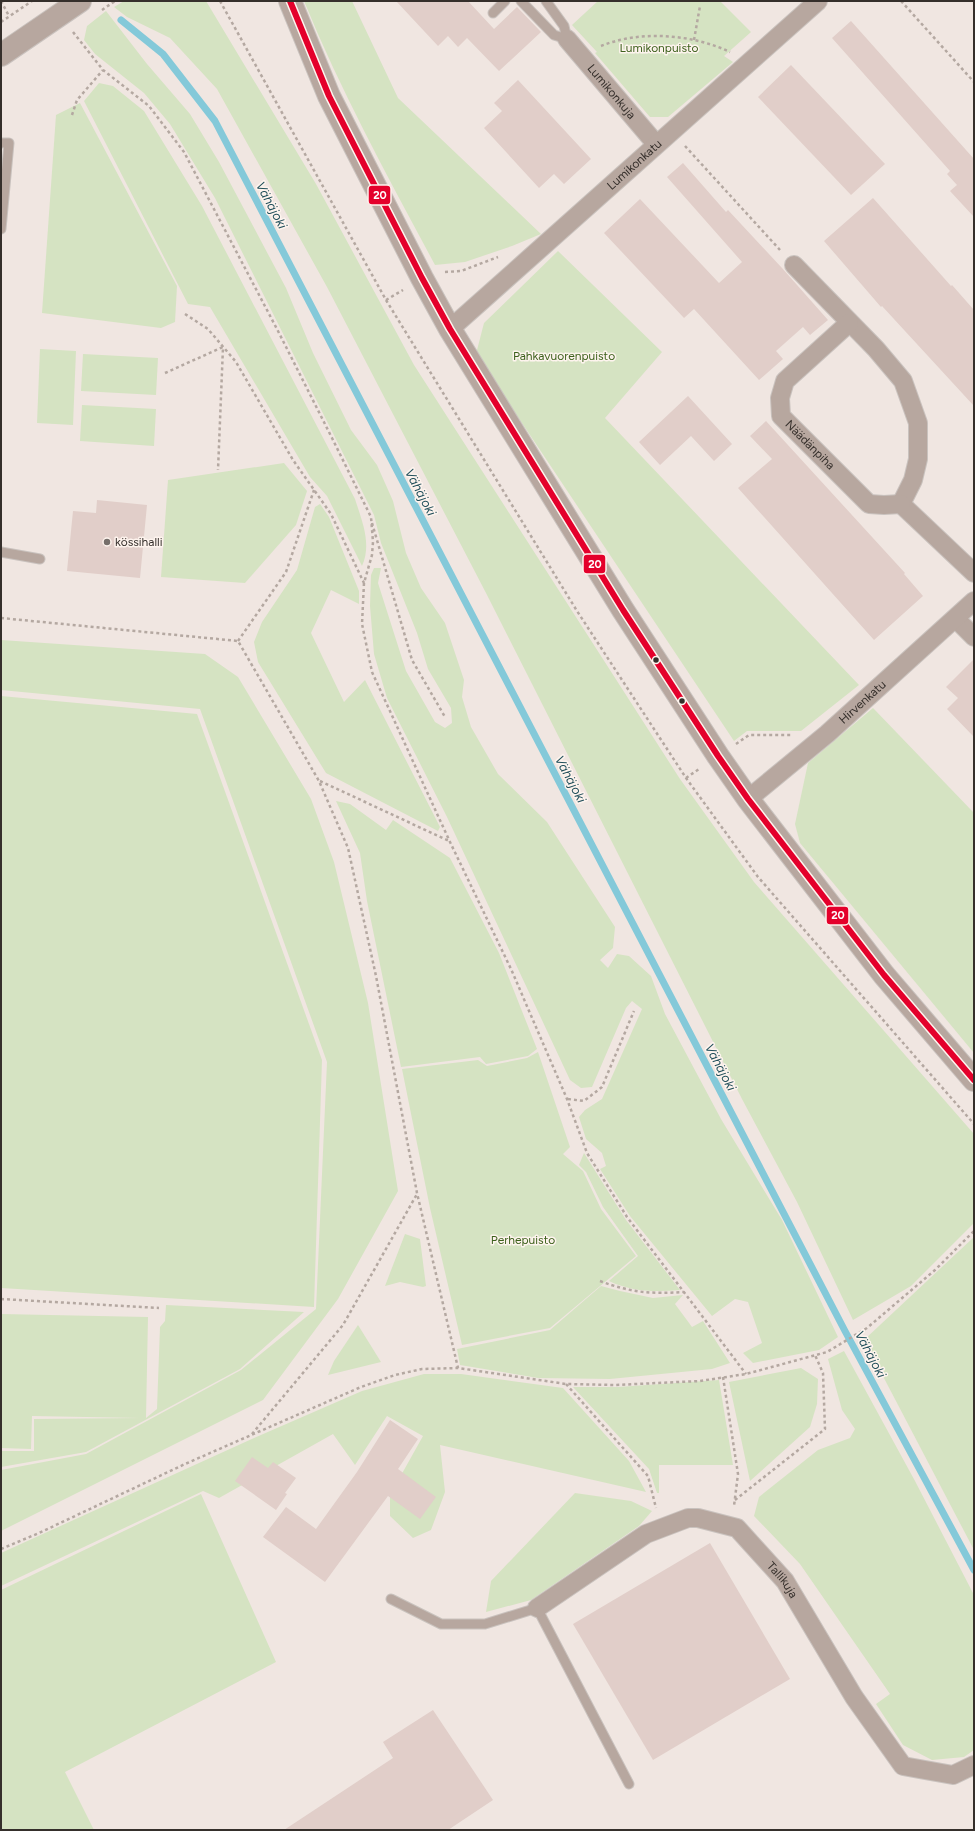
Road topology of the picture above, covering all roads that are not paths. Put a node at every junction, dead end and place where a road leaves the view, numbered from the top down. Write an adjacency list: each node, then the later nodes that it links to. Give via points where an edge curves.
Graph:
1 (80, 1): 9 (street)
2 (290, 1): 15 (street, via 330,96)
3 (505, 1): 7 (lane)
4 (522, 1): 8 (lane, via 554,35)
5 (546, 1): 8 (lane, via 564,26)
6 (818, 1): 11 (street, Lumikonkatu, via 752,62)
7 (493, 13)
8 (567, 39): 11 (street, Lumikonkuja)
9 (1, 54)
10 (1, 143): 12 (lane, via 9,143)
11 (656, 144): 15 (street, Lumikonkatu)
12 (1, 229)
13 (794, 265): 14 (street)
14 (849, 323): 16 (street, via 903,380 918,423 918,459 913,480); 16 (street, Näädänpiha, via 785,381 780,398 781,416 870,504)
15 (450, 329): 23 (street, via 623,610)
16 (901, 504): 19 (street)
17 (1, 552): 18 (lane)
18 (40, 559)
19 (974, 573)
20 (974, 602): 21 (street, Hirvenkatu)
21 (956, 619): 22 (street); 23 (street, Hirvenkatu, via 827,734)
22 (974, 637)
23 (748, 800): 24 (street, via 884,975)
24 (974, 1080)
25 (391, 1599): 26 (lane, via 441,1624 485,1624)
26 (537, 1608): 27 (street, Tallikuja, via 646,1534 688,1518 737,1528 785,1581 854,1697 903,1766 953,1775); 28 (lane)
27 (974, 1765)
28 (629, 1784)

